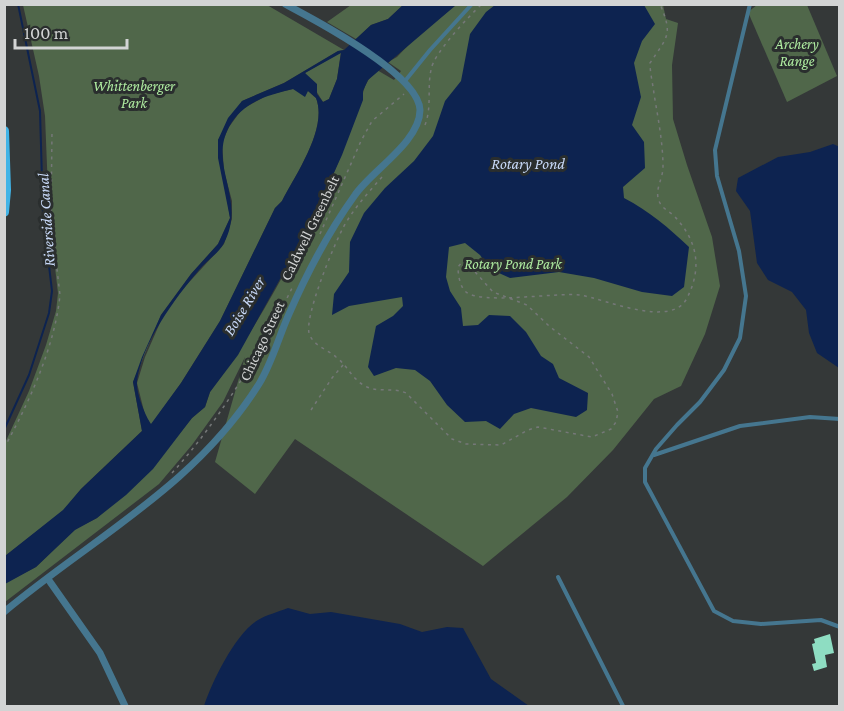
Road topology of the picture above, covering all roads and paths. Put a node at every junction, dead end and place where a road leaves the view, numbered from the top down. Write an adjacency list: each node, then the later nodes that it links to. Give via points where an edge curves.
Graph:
1 (285, 4): 6 (street, Chicago Street, via 393,70)
2 (472, 4): 6 (lane, via 430,50)
3 (482, 4): 7 (path, via 433,63)
4 (660, 4): 14 (path, via 669,28 650,63 663,170 657,190 662,205 694,246 695,271 688,297 679,308 655,312 583,296)
5 (750, 4): 19 (lane, via 715,150 717,176 739,251 746,296 740,338 724,370)
6 (407, 84): 12 (path, Caldwell Greenbelt, via 398,102 372,122 361,141); 22 (street, Chicago Street, via 420,111 415,127 397,153 350,202 291,311 254,392 201,459)
7 (424, 126)
8 (52, 131): 18 (path, via 50,196 58,310 35,383)
9 (4, 132): 11 (main road)
10 (383, 177): 15 (path, via 342,230 309,318 310,337)
11 (4, 212)
12 (320, 235)
13 (296, 281): 20 (path, Caldwell Greenbelt, via 253,361)
14 (504, 297): 14 (path, via 466,292 459,264 468,264 493,292); 15 (path, via 527,306 589,357 617,406 618,417 611,429 592,437 538,427 501,444 458,442 406,393 368,388)
15 (343, 365): 16 (path)
16 (311, 411)
17 (840, 419): 19 (lane, via 810,417 740,426)
18 (4, 448)
19 (652, 456): 24 (lane, via 645,468 645,482 714,611 734,621 761,624 821,620)
20 (169, 475)
21 (558, 577): 26 (lane)
22 (48, 579): 23 (street, Chicago Street); 25 (street, via 100,653)
23 (4, 612)
24 (840, 627)
25 (125, 706)
26 (623, 706)

